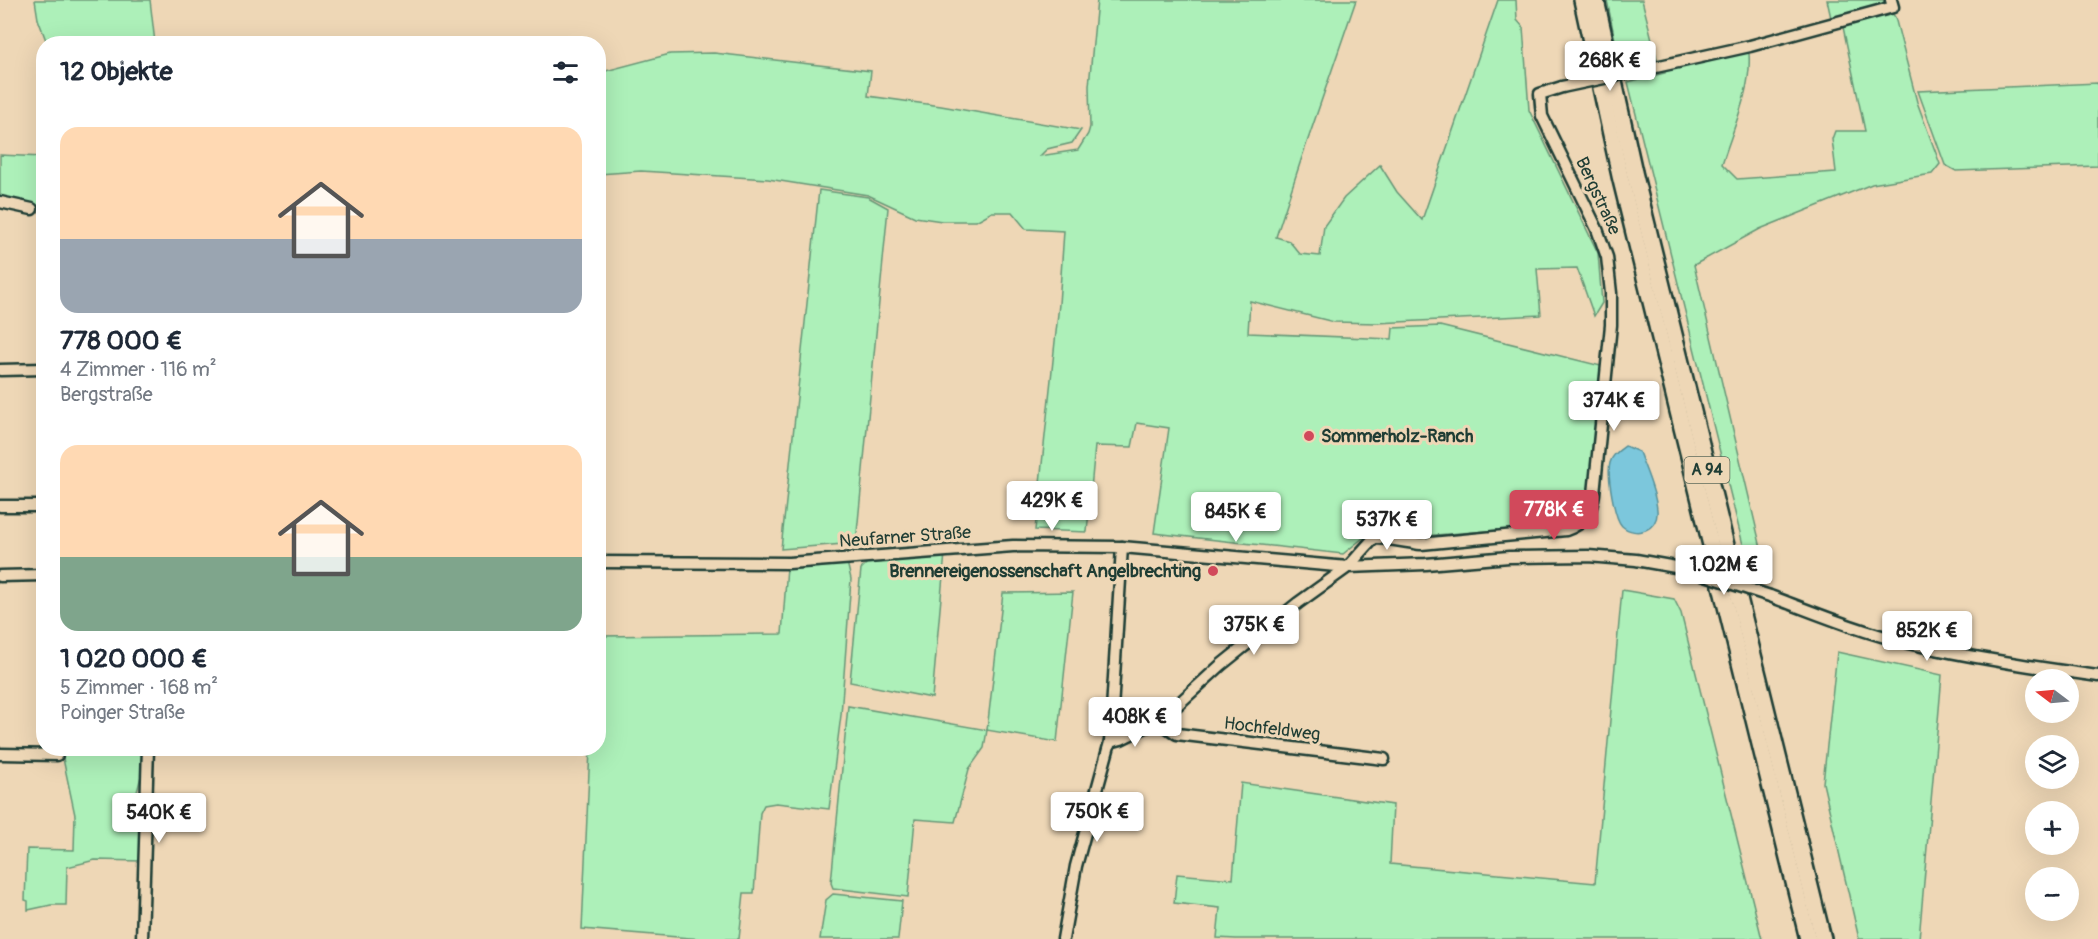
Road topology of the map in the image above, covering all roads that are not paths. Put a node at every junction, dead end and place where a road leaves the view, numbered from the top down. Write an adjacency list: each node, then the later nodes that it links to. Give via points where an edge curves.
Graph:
1 (1582, 0): 24 (highway, A 94, via 1630,220)
2 (1596, 0): 25 (highway, A 94, via 1639,195)
3 (1892, 4): 12 (street, Bergstraße, bridge, via 1750,46 1540,94 1542,116 1607,257 1611,325 1589,514 1566,530 1421,544 1374,538)
4 (0, 202): 5 (street)
5 (32, 209)
6 (36, 369): 7 (street)
7 (0, 370)
8 (36, 506): 9 (street)
9 (0, 507)
10 (1122, 547): 11 (street, Neufarner Straße, via 1013,546 789,563); 12 (street, Neufarner Straße); 17 (street)
11 (606, 562)
12 (1348, 567): 15 (street, Neufarner Straße, bridge, via 1542,556 1636,560 1683,568 1907,643); 16 (street, Bergstraße, via 1221,665)
13 (36, 575): 14 (street)
14 (0, 576)
15 (2098, 676)
16 (1162, 719): 17 (street, Bergstraße); 21 (street, Hochfeldweg, via 1177,734)
17 (1110, 742): 23 (street, via 1076,866)
18 (0, 754): 19 (street)
19 (36, 755)
20 (148, 756): 22 (street)
21 (1384, 759)
22 (142, 939)
23 (1063, 939)
24 (1808, 939)
25 (1823, 939)

